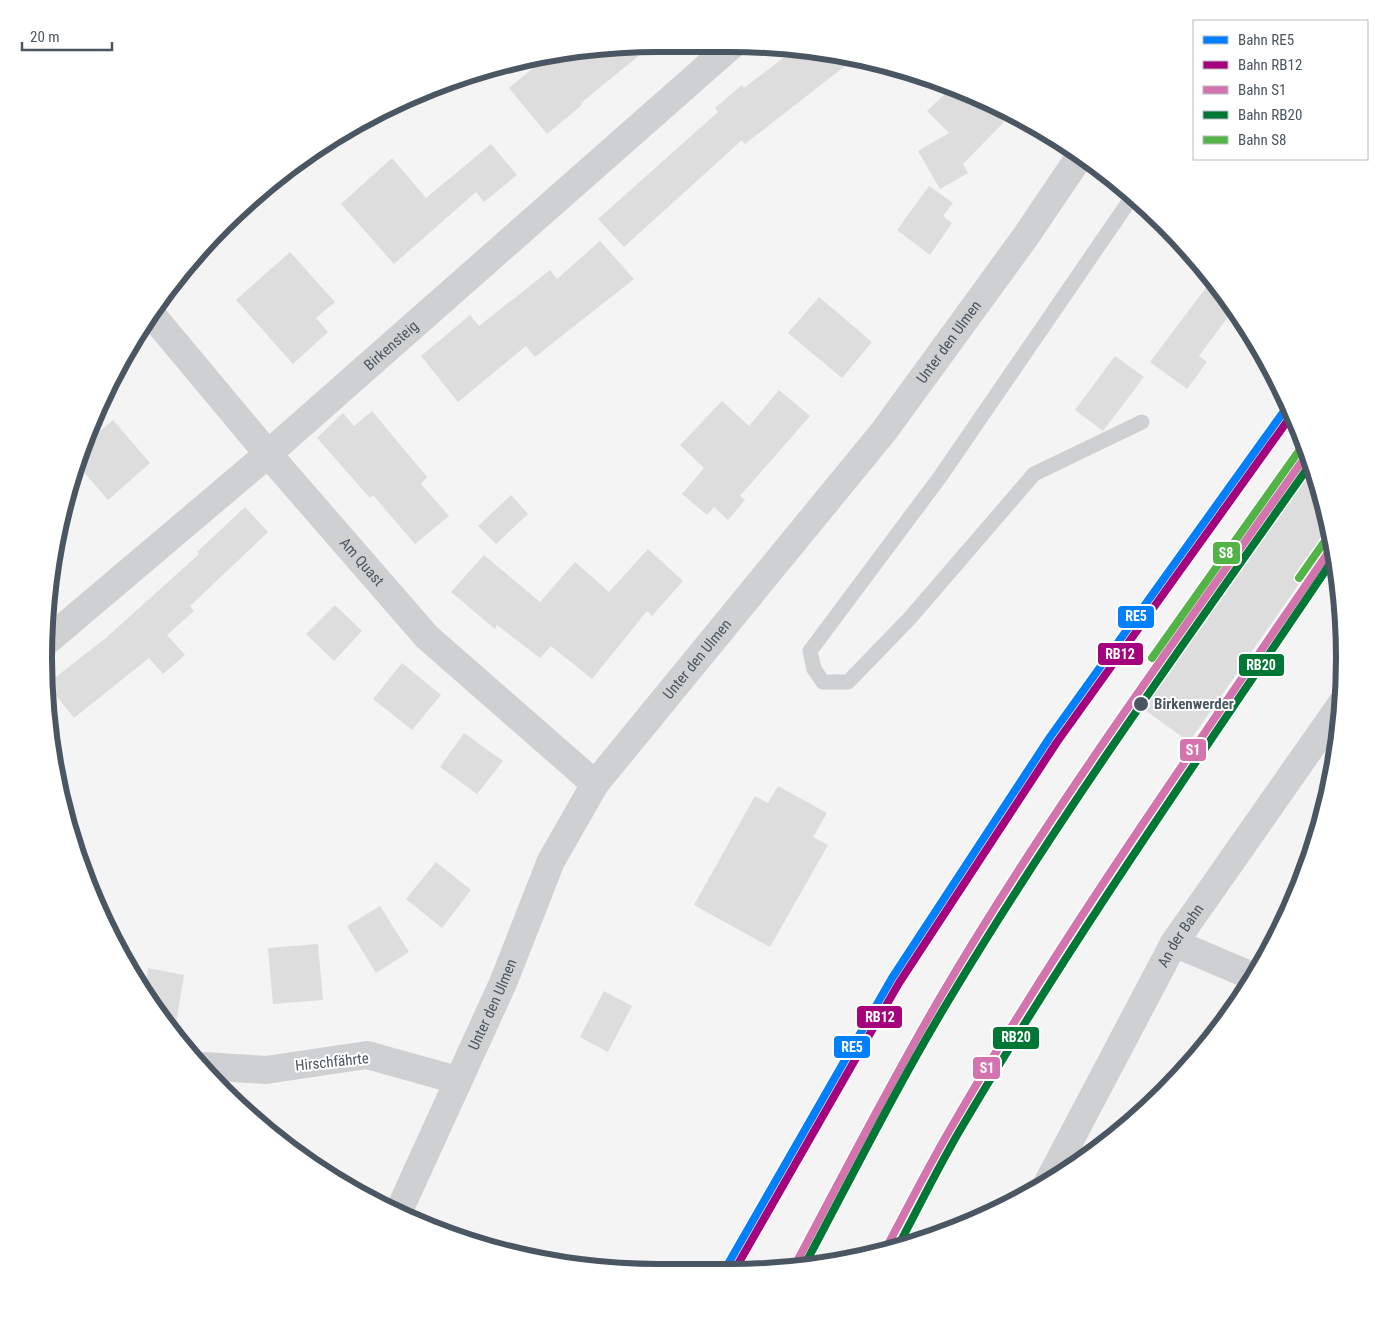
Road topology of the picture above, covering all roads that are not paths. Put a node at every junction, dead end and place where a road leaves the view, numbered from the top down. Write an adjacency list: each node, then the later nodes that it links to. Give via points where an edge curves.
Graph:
1 (724, 52): 6 (street, Birkensteig)
2 (1076, 162): 9 (street, Unter den Ulmen, via 884,430)
3 (1128, 202): 5 (lane, via 940,477 810,651 814,668 823,682 848,682 910,618 1034,474)
4 (156, 320): 6 (street, Am Quast)
5 (1142, 422)
6 (268, 454): 7 (street, Birkensteig); 9 (street, Am Quast, via 427,637)
7 (53, 636)
8 (1332, 717): 10 (street, An der Bahn)
9 (595, 784): 13 (street, Unter den Ulmen, via 551,861 503,983)
10 (1174, 943): 11 (street); 14 (street, An der Bahn)
11 (1246, 974)
12 (211, 1067): 13 (street, Hirschfährte, via 266,1070 367,1055)
13 (458, 1080): 15 (street, Unter den Ulmen)
14 (1055, 1169)
15 (401, 1207)

